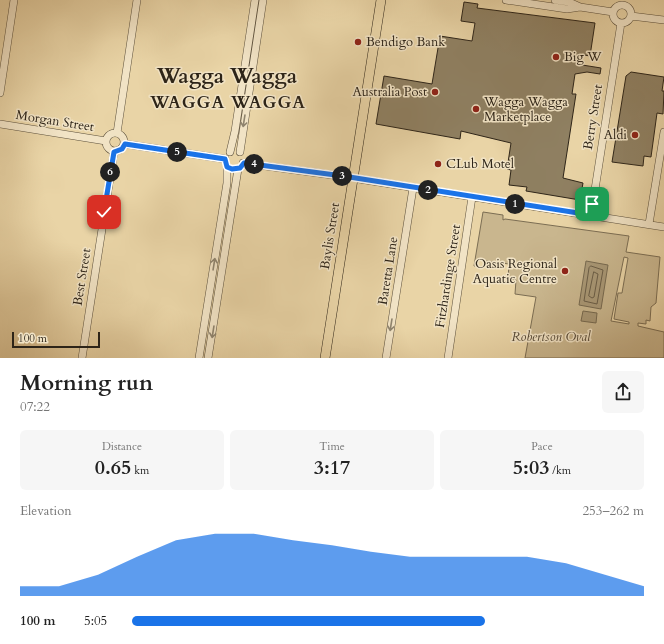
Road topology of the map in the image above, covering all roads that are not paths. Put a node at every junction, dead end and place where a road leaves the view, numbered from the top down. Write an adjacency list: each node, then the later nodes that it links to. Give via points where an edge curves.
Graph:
1 (14, 0): 19 (street)
2 (138, 0): 23 (street)
3 (255, 0): 10 (street)
4 (263, 0): 11 (street)
5 (381, 0): 33 (main road, Baylis Street)
6 (506, 0): 9 (street, via 566,9)
7 (556, 0): 9 (street)
8 (624, 2): 12 (street); 13 (street)
9 (580, 7): 12 (street)
10 (254, 10): 11 (street); 16 (street)
11 (262, 11): 17 (street)
12 (613, 12): 15 (street, via 613,18)
13 (631, 16): 14 (street); 15 (street, via 628,21)
14 (664, 20)
15 (621, 23): 37 (street, Berry Street)
16 (249, 40): 17 (street); 18 (street)
17 (257, 41): 18 (street)
18 (247, 76): 20 (street)
19 (0, 94)
20 (243, 106): 27 (street); 28 (street, one-way to 28)
21 (0, 124): 24 (street, Morgan Street)
22 (664, 132): 38 (street)
23 (117, 133): 24 (street, via 109,136); 25 (street, via 122,136)
24 (106, 141): 26 (street, via 109,149)
25 (125, 144): 26 (street, via 122,149); 29 (street)
26 (114, 152): 48 (street, Best Street)
27 (230, 152): 28 (street); 29 (street)
28 (240, 152): 30 (street)
29 (225, 159): 31 (street)
30 (244, 163): 32 (street); 33 (street)
31 (227, 167): 32 (street); 36 (street)
32 (238, 169): 36 (street)
33 (353, 178): 34 (street); 50 (main road, Baylis Street)
34 (413, 188): 35 (street); 51 (street, Baretta Lane, one-way to 51)
35 (472, 197): 37 (street); 52 (street, Fitzhardinge Street)
36 (226, 211): 40 (street); 41 (street)
37 (591, 215): 38 (street)
38 (649, 224): 39 (street)
39 (664, 227)
40 (217, 243): 41 (street); 42 (street, one-way to 40)
41 (225, 244): 43 (street)
42 (211, 280): 43 (street); 44 (street)
43 (220, 281): 45 (street)
44 (206, 313): 45 (street); 46 (street)
45 (215, 314): 47 (street, one-way to 47)
46 (200, 349): 47 (street); 49 (street)
47 (209, 354)
48 (82, 358)
49 (199, 358)
50 (325, 358)
51 (386, 358)
52 (448, 358)

